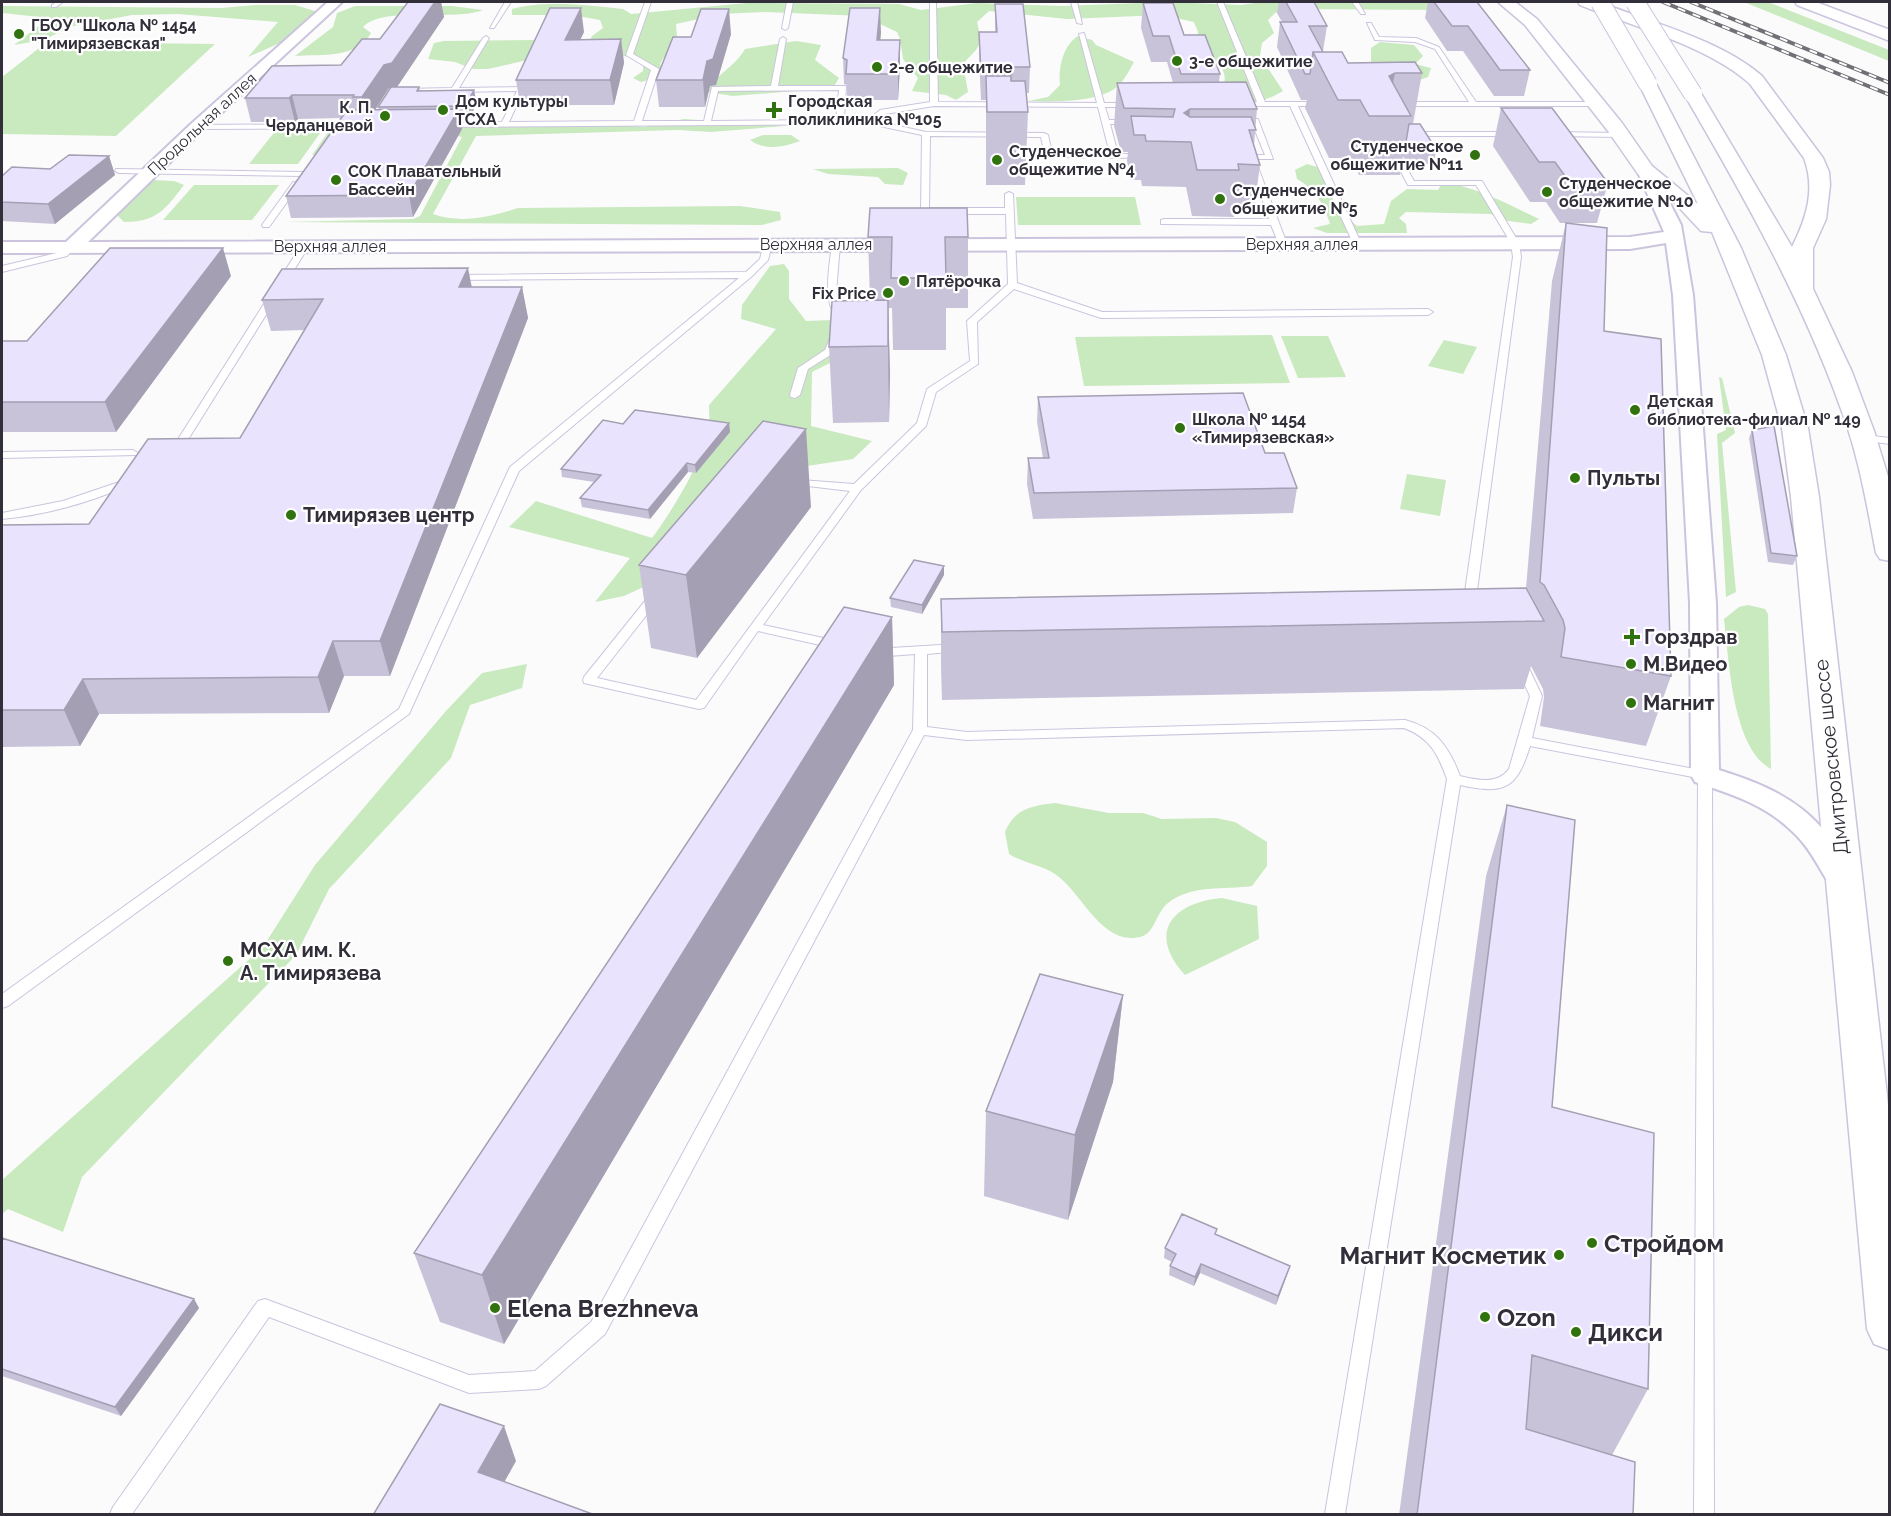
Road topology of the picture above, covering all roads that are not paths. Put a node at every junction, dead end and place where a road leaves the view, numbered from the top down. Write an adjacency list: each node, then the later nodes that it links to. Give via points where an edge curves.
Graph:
1 (335, 2): 53 (street, Продольная аллея)
2 (507, 2): 18 (lane)
3 (648, 2): 48 (lane, via 629,55 655,69)
4 (790, 2): 19 (lane)
5 (933, 2): 30 (lane)
6 (1074, 2): 16 (lane)
7 (1220, 2): 33 (lane)
8 (1355, 2): 14 (lane)
9 (1506, 2): 38 (main road, via 1531,22)
10 (1586, 2): 92 (main road, via 1713,52 1756,80 1819,172 1816,219 1802,248)
11 (1600, 2): 85 (main road, Дмитровское шоссе, bridge, via 1648,84)
12 (1635, 2): 92 (main road, bridge, via 1693,94)
13 (1803, 2): 15 (main road)
14 (1363, 14)
15 (1852, 21): 20 (main road); 22 (main road)
16 (1080, 23)
17 (1369, 24): 37 (lane, via 1377,39 1416,40 1437,48)
18 (492, 27)
19 (784, 28)
20 (1890, 29)
21 (1082, 34): 39 (lane)
22 (1890, 36)
23 (486, 38): 26 (lane)
24 (783, 39): 28 (lane)
25 (525, 80): 27 (lane)
26 (455, 89): 27 (lane); 29 (lane)
27 (522, 89): 50 (lane)
28 (774, 89): 46 (lane, via 715,89); 47 (lane, via 843,88)
29 (394, 91)
30 (934, 104): 39 (lane); 43 (lane, via 883,112)
31 (1226, 104): 32 (lane)
32 (1249, 104): 33 (lane); 42 (lane)
33 (1262, 104): 34 (lane)
34 (1293, 104): 35 (lane); 75 (lane)
35 (1338, 104)
36 (1384, 104): 37 (lane)
37 (1474, 104): 38 (lane)
38 (1597, 104): 59 (main road)
39 (1102, 105): 40 (lane); 44 (lane)
40 (1147, 105)
41 (1232, 121): 42 (lane)
42 (1255, 121): 64 (lane, via 1270,157)
43 (870, 122): 47 (lane); 54 (lane)
44 (1107, 122): 45 (lane); 61 (lane)
45 (1141, 122)
46 (706, 123): 47 (lane); 48 (lane)
47 (840, 123)
48 (637, 124): 50 (lane)
49 (438, 125): 50 (lane)
50 (504, 125)
51 (338, 126): 52 (lane); 53 (lane); 58 (lane)
52 (360, 126)
53 (197, 127): 68 (street, Продольная аллея)
54 (926, 134): 61 (lane, via 1044,135 1049,155); 71 (lane, via 925,215)
55 (1396, 134): 56 (lane)
56 (1520, 134)
57 (1543, 134): 59 (lane)
58 (331, 135)
59 (1620, 135): 66 (main road)
60 (1390, 144): 76 (lane, via 1411,183 1479,183)
61 (1115, 156): 62 (lane)
62 (1156, 156)
63 (1239, 157): 64 (lane)
64 (1250, 157): 73 (lane)
65 (310, 164): 69 (lane)
66 (1645, 170): 81 (street, via 1672,225); 85 (main road, via 1678,196)
67 (119, 171): 68 (lane)
68 (150, 172): 69 (lane); 84 (street, Продольная аллея)
69 (303, 174): 74 (lane)
70 (1009, 194): 71 (lane)
71 (1010, 211): 79 (lane)
72 (1164, 222): 73 (lane)
73 (1274, 222): 80 (lane)
74 (266, 225)
75 (1357, 243): 76 (street, Верхняя аллея); 80 (street, Верхняя аллея)
76 (1515, 243): 81 (street, Верхняя аллея); 106 (lane, via 1517,257)
77 (768, 244): 78 (street, Верхняя аллея); 82 (street, Верхняя аллея); 87 (lane, via 764,260)
78 (836, 244): 79 (street, Верхняя аллея); 94 (lane, via 831,293 842,318 829,352 803,368)
79 (1011, 244): 80 (street, Верхняя аллея); 91 (lane)
80 (1283, 244)
81 (1676, 245): 113 (street, via 1683,295 1703,603)
82 (305, 246): 84 (street, Верхняя аллея, via 112,251); 89 (lane)
83 (2, 248): 84 (street, Верхняя аллея)
84 (71, 248): 86 (lane, via 64,254)
85 (1730, 248): 115 (main road, Дмитровское шоссе, via 1774,356 1795,428)
86 (2, 269)
87 (748, 275): 88 (lane); 116 (lane, via 514,469 404,711)
88 (438, 277)
89 (285, 278): 90 (lane); 99 (lane, via 180,446)
90 (297, 278)
91 (1013, 285): 93 (lane, via 1101,315); 102 (lane, via 972,321 975,362 931,391 922,424)
92 (1802, 290): 95 (main road, via 1848,390)
93 (1428, 312)
94 (795, 395)
95 (1864, 438): 96 (lane); 104 (main road, via 1883,505)
96 (1890, 441)
97 (133, 453): 98 (lane)
98 (2, 455)
99 (165, 458)
100 (142, 475): 103 (lane, via 95,497)
101 (776, 479): 102 (lane)
102 (857, 488): 107 (lane)
103 (2, 516)
104 (1890, 553)
105 (665, 584): 107 (lane, via 589,680 699,705)
106 (1467, 616)
107 (755, 627): 109 (lane, via 880,654)
108 (968, 648): 109 (lane)
109 (921, 649): 111 (lane)
110 (1509, 650): 112 (lane, via 1517,654 1536,696)
111 (920, 730): 114 (lane, via 967,736 1405,724 1426,731 1437,741); 118 (lane, via 598,1328 539,1380 469,1384 265,1307)
112 (1525, 741): 113 (lane); 114 (lane, via 1514,774 1505,782 1480,784)
113 (1705, 775): 115 (street, via 1754,790 1777,803 1808,829); 120 (lane)
114 (1454, 779): 119 (lane)
115 (1844, 882): 117 (main road, Дмитровское шоссе)
116 (2, 1002)
117 (1890, 1329)
118 (120, 1515)
119 (1335, 1515)
120 (1704, 1515)

